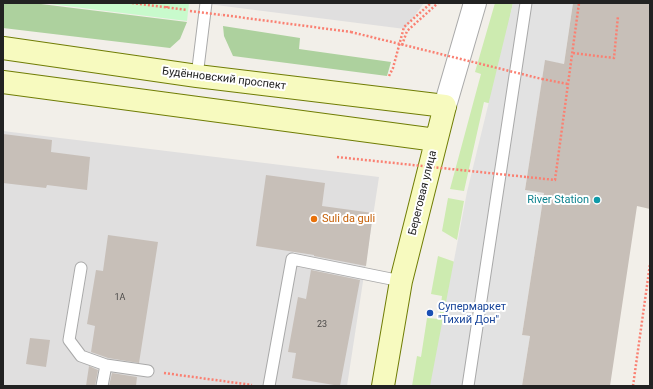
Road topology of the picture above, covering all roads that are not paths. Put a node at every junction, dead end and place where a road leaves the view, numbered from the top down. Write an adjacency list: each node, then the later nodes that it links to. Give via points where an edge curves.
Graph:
1 (206, 3): 5 (lane)
2 (475, 3): 7 (street, Береговая улица)
3 (526, 3): 16 (lane)
4 (3, 48): 5 (main road, Будённовский проспект)
5 (197, 76): 7 (main road, Будённовский проспект)
6 (3, 82): 8 (main road)
7 (445, 106): 8 (main road, Береговая улица)
8 (436, 140): 10 (main road, Береговая улица)
9 (82, 268): 11 (lane, via 69,340 81,356)
10 (401, 281): 14 (lane, via 292,259); 15 (main road, Береговая улица)
11 (106, 365): 12 (lane); 13 (lane)
12 (148, 371)
13 (102, 386)
14 (269, 386)
15 (383, 386)
16 (468, 386)

